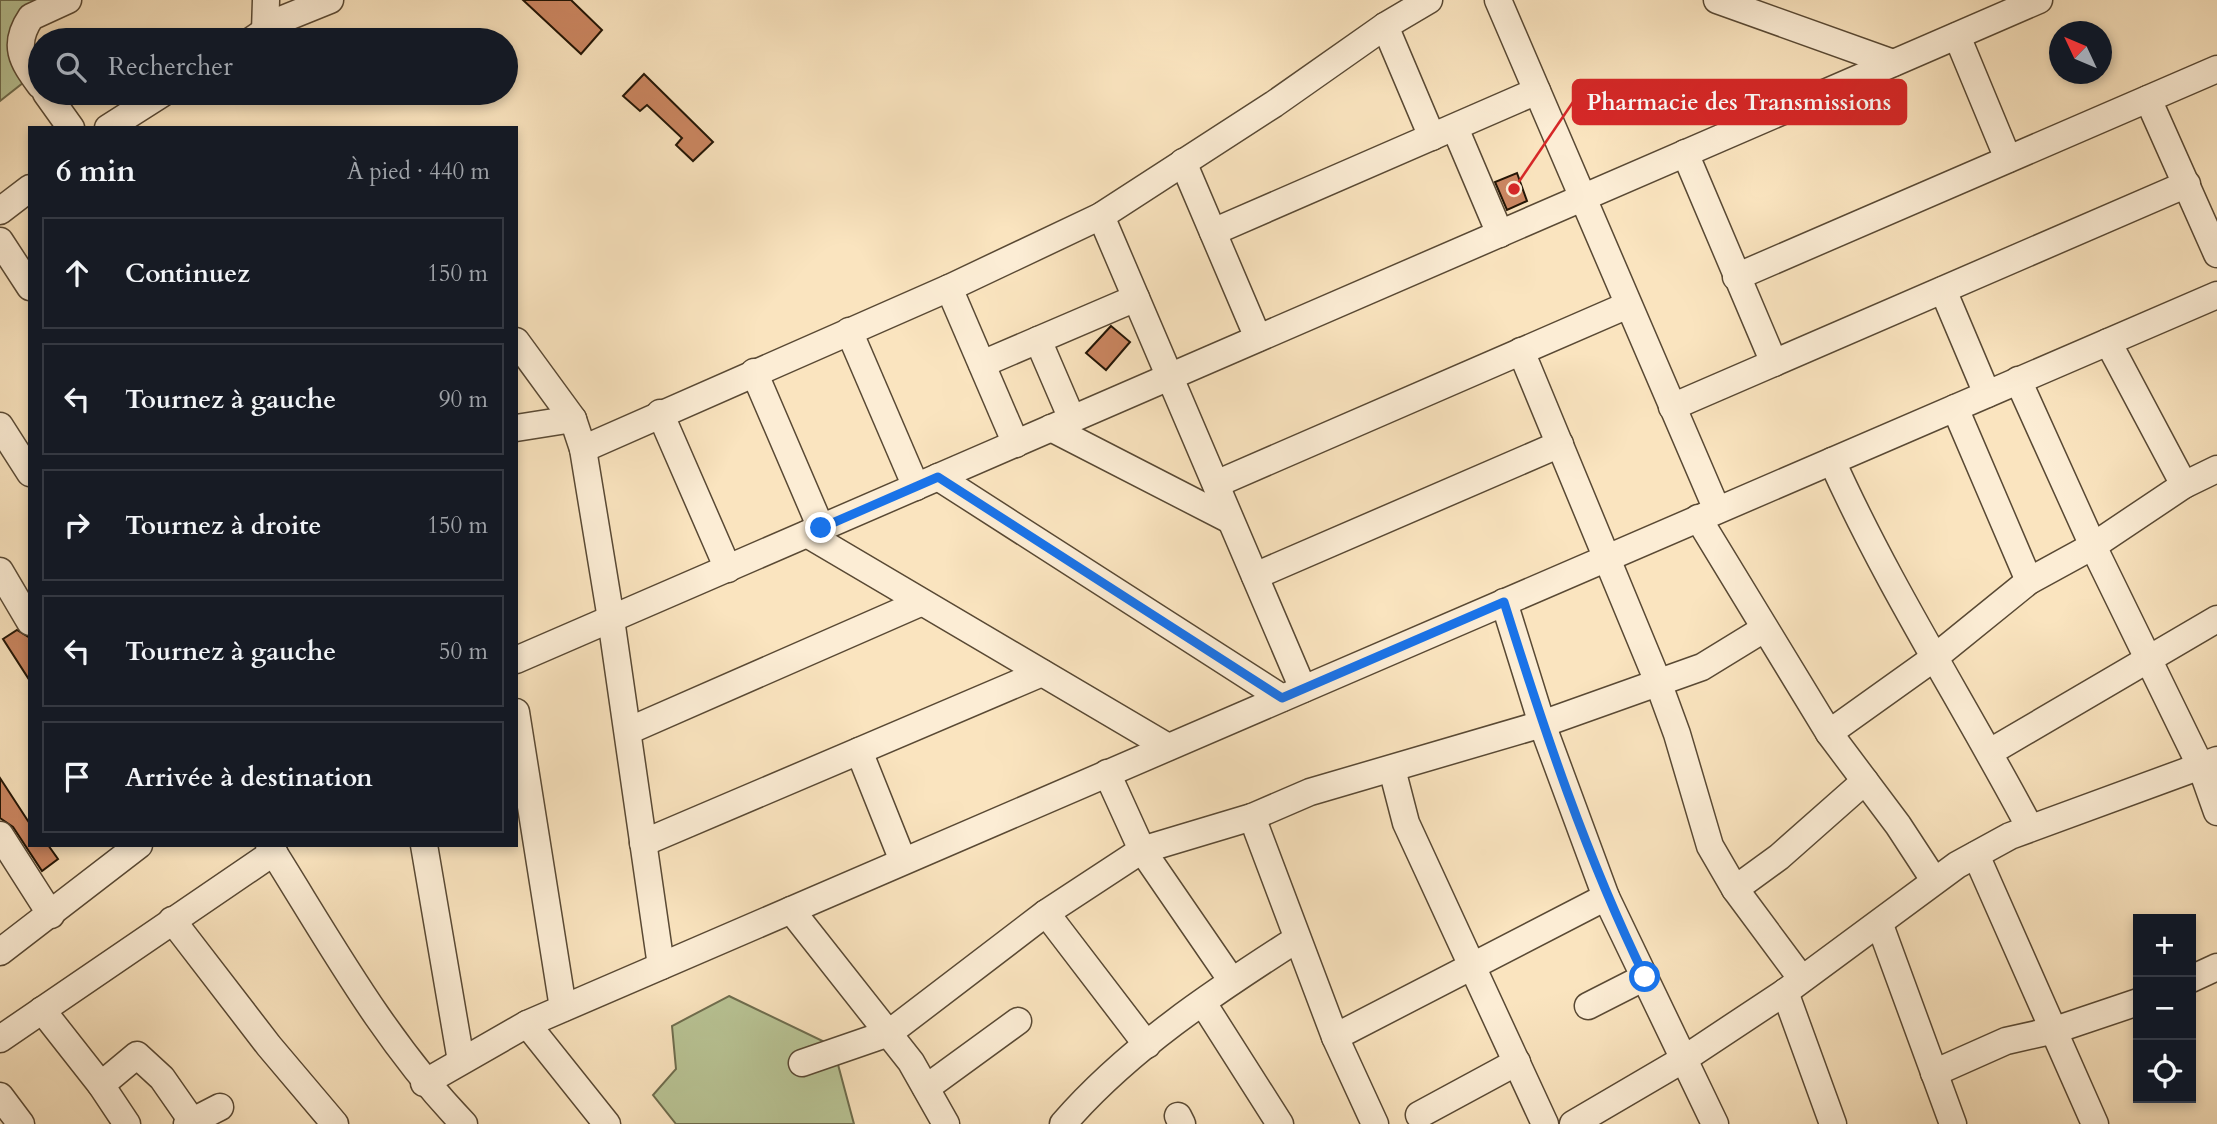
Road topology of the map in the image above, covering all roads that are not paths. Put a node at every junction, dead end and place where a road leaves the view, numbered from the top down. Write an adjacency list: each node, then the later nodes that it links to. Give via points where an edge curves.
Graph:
1 (68, 0): 14 (street, via 31,17 19,46)
2 (266, 0): 10 (street)
3 (330, 0): 11 (street)
4 (1429, 0): 9 (street)
5 (1498, 0): 16 (street)
6 (1717, 0): 13 (street)
7 (2039, 0): 8 (street)
8 (1993, 9): 12 (street)
9 (1385, 26): 22 (street); 25 (street)
10 (261, 28)
11 (270, 28)
12 (1956, 36): 13 (street); 24 (street)
13 (1893, 63): 23 (street)
14 (28, 69)
15 (2217, 69): 17 (street)
16 (1537, 92): 22 (street); 28 (street)
17 (2148, 99): 24 (street); 26 (street)
18 (55, 105): 20 (street)
19 (144, 105): 21 (street)
20 (70, 126)
21 (111, 126)
22 (1443, 132): 31 (street); 32 (street)
23 (1685, 153): 28 (street); 35 (street)
24 (2008, 159): 35 (street)
25 (1183, 162): 30 (street); 31 (street)
26 (2187, 184): 34 (street); 38 (street)
27 (28, 190): 29 (street)
28 (1583, 198): 32 (street); 41 (street)
29 (0, 211)
30 (1101, 216): 37 (street); 40 (street)
31 (1213, 232): 43 (street)
32 (1500, 234): 43 (street)
33 (0, 241): 36 (street)
34 (2217, 254)
35 (1736, 277): 48 (street)
36 (28, 284)
37 (949, 288): 42 (street); 49 (street)
38 (1942, 290): 48 (street); 53 (street)
39 (2217, 295): 45 (street)
40 (1136, 298): 44 (street); 51 (street)
41 (1629, 305): 47 (street); 54 (street)
42 (849, 331): 50 (street); 67 (street)
43 (1258, 338): 51 (street)
44 (1038, 340): 49 (street); 58 (street)
45 (2108, 342): 52 (street); 69 (street)
46 (518, 344): 57 (street)
47 (1521, 351): 62 (street); 68 (street)
48 (1774, 363): 54 (street)
49 (982, 364): 61 (street)
50 (754, 372): 56 (street); 72 (street)
51 (1170, 377): 58 (street); 68 (street)
52 (2018, 380): 53 (street); 73 (street)
53 (1987, 394): 55 (street)
54 (1672, 407): 70 (street)
55 (1955, 408): 64 (street); 78 (street)
56 (660, 412): 63 (street); 75 (street)
57 (573, 419): 60 (street); 63 (street)
58 (1062, 424): 61 (street); 71 (street)
59 (0, 426): 66 (street)
60 (518, 428)
61 (1016, 444): 67 (street)
62 (1560, 444): 74 (street); 77 (street)
63 (583, 449): 82 (street)
64 (1832, 461): 70 (street); 85 (street)
65 (2217, 469): 69 (street)
66 (28, 470)
67 (927, 482): 72 (street); 90 (street)
68 (1216, 484): 71 (street)
69 (2184, 485): 73 (street)
70 (1707, 514): 74 (street); 84 (street)
71 (1230, 520): 77 (street)
72 (814, 531): 75 (street); 80 (street)
73 (2093, 546): 78 (street); 87 (street)
74 (1609, 557): 79 (street); 89 (street)
75 (728, 569): 82 (street)
76 (0, 571): 81 (street)
77 (1255, 576): 90 (street)
78 (2029, 581): 85 (street)
79 (1504, 602): 90 (street); 91 (street)
80 (920, 603): 88 (street); 93 (street)
81 (28, 619)
82 (611, 619): 86 (street); 93 (street)
83 (2217, 619): 87 (street)
84 (1764, 629): 89 (street, via 1702,667); 94 (street)
85 (1934, 658): 94 (street); 97 (street)
86 (518, 659)
87 (2150, 659): 97 (street); 98 (street)
88 (1042, 674): 95 (street); 96 (street)
89 (1658, 682): 91 (street); 114 (street, via 1710,846)
90 (1293, 693): 95 (street)
91 (1542, 724): 99 (street); 115 (street)
92 (518, 725): 133 (street)
93 (628, 731): 106 (street)
94 (1829, 733): 101 (street)
95 (1168, 747): 100 (street)
96 (859, 751): 106 (street); 112 (street)
97 (1990, 752): 104 (street)
98 (2209, 763): 102 (street); 104 (street)
99 (1392, 769): 103 (street, via 1310,792); 124 (street, via 1406,823)
100 (1107, 774): 110 (street); 112 (street)
101 (1865, 781): 113 (street); 114 (street, via 1779,857)
102 (2217, 812)
103 (1252, 817): 110 (street); 121 (street)
104 (2030, 828): 111 (street)
105 (0, 835): 118 (street)
106 (643, 843): 123 (street)
107 (136, 847): 118 (street)
108 (424, 847): 143 (street)
109 (271, 849): 119 (street); 147 (street, via 340,964)
110 (1142, 850): 117 (street); 128 (street)
111 (1976, 855): 113 (street); 137 (street)
112 (903, 861): 116 (street)
113 (1934, 880): 120 (street)
114 (1735, 889): 129 (street)
115 (1606, 897): 124 (street); 126 (street)
116 (791, 910): 123 (street); 138 (street)
117 (1046, 913): 138 (street); 141 (street)
118 (51, 915): 122 (street)
119 (172, 920): 134 (street); 156 (street)
120 (1880, 925): 129 (street); 146 (street)
121 (1297, 939): 128 (street); 139 (street)
122 (0, 952)
123 (661, 966): 133 (street)
124 (1473, 967): 139 (street); 144 (street)
125 (2217, 967): 127 (street)
126 (1645, 977): 132 (street); 142 (street)
127 (2195, 977)
128 (1232, 981): 130 (street)
129 (1793, 985): 142 (street); 166 (street)
130 (1203, 1003): 141 (street); 162 (street)
131 (2133, 1004): 137 (street)
132 (1588, 1006)
133 (563, 1008): 136 (street)
134 (42, 1010): 140 (street); 148 (street)
135 (1018, 1021): 149 (street)
136 (527, 1024): 143 (street); 159 (street)
137 (2055, 1030): 146 (street, via 2006,1041); 168 (street)
138 (890, 1033): 145 (street); 149 (street)
139 (1335, 1037): 163 (street)
140 (0, 1039)
141 (1147, 1045): 161 (street)
142 (1684, 1059): 154 (street); 165 (street)
143 (461, 1061): 147 (street)
144 (1517, 1062): 152 (street); 164 (street)
145 (803, 1063)
146 (1934, 1073): 167 (street)
147 (424, 1083): 158 (street)
148 (101, 1084): 153 (street); 155 (street, via 137,1055 162,1078)
149 (926, 1088): 160 (street)
150 (0, 1096): 157 (street)
151 (220, 1107): 155 (street)
152 (1419, 1115)
153 (118, 1121)
154 (1586, 1121)
155 (189, 1123)
156 (334, 1123)
157 (21, 1124)
158 (464, 1124)
159 (607, 1124)
160 (946, 1124)
161 (1063, 1124)
162 (1280, 1124)
163 (1375, 1124)
164 (1545, 1124)
165 (1715, 1124)
166 (1833, 1124)
167 (1953, 1124)
168 (2095, 1124)

